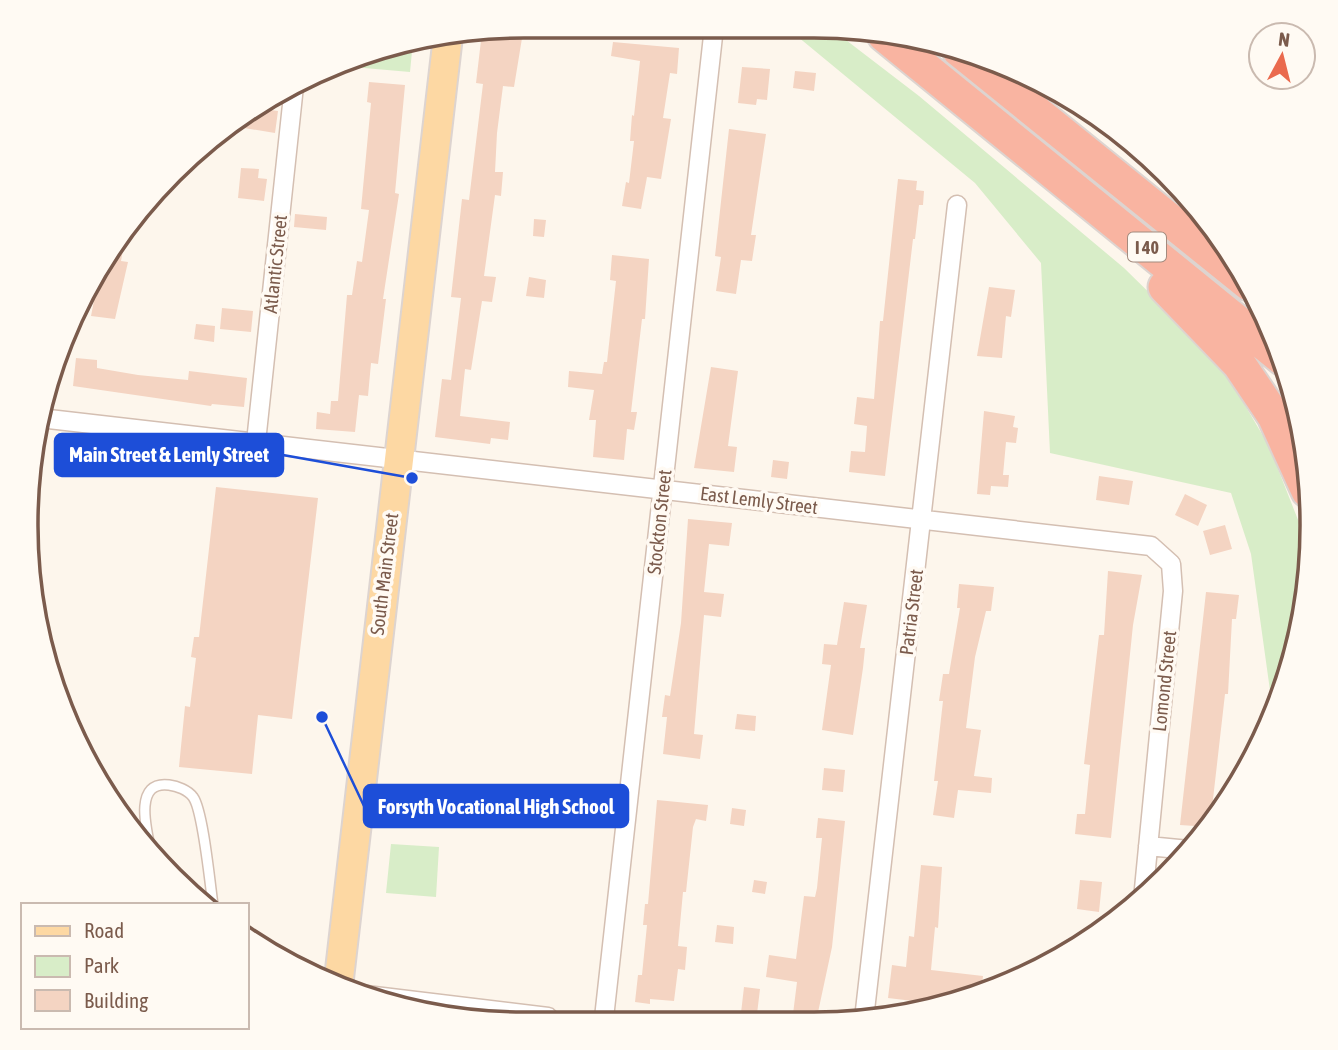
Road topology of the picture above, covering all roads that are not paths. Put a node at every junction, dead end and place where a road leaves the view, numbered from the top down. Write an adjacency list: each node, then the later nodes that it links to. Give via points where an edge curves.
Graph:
1 (713, 38): 16 (street, Stockton Street)
2 (446, 45): 14 (main road, South Main Street)
3 (898, 46): 6 (highway, I 40)
4 (984, 70): 7 (highway, I 40)
5 (293, 98): 13 (street, Atlantic Street)
6 (1010, 136): 11 (highway, I 40); 15 (highway, via 1239,363 1274,416)
7 (1126, 184): 9 (highway); 10 (highway, I 40)
8 (957, 205): 17 (street, Patria Street)
9 (1183, 209)
10 (1222, 262)
11 (1264, 343)
12 (50, 419): 13 (street, East Lemly Street)
13 (256, 442): 14 (street, East Lemly Street)
14 (398, 459): 16 (street, East Lemly Street); 24 (main road, South Main Street)
15 (1295, 463)
16 (663, 489): 17 (street, East Lemly Street); 28 (street, Stockton Street)
17 (921, 519): 18 (street, East Lemly Street); 26 (street, Patria Street)
18 (1077, 539): 20 (street, Lomond Street, via 1151,546 1171,564 1173,591)
19 (148, 832): 23 (lane, via 149,791 166,785 187,791 197,807)
20 (1148, 846): 21 (street); 22 (street, Lomond Street)
21 (1176, 849)
22 (1145, 881)
23 (212, 897)
24 (339, 974)
25 (448, 1005): 27 (street)
26 (865, 1008)
27 (480, 1009)
28 (605, 1012)

